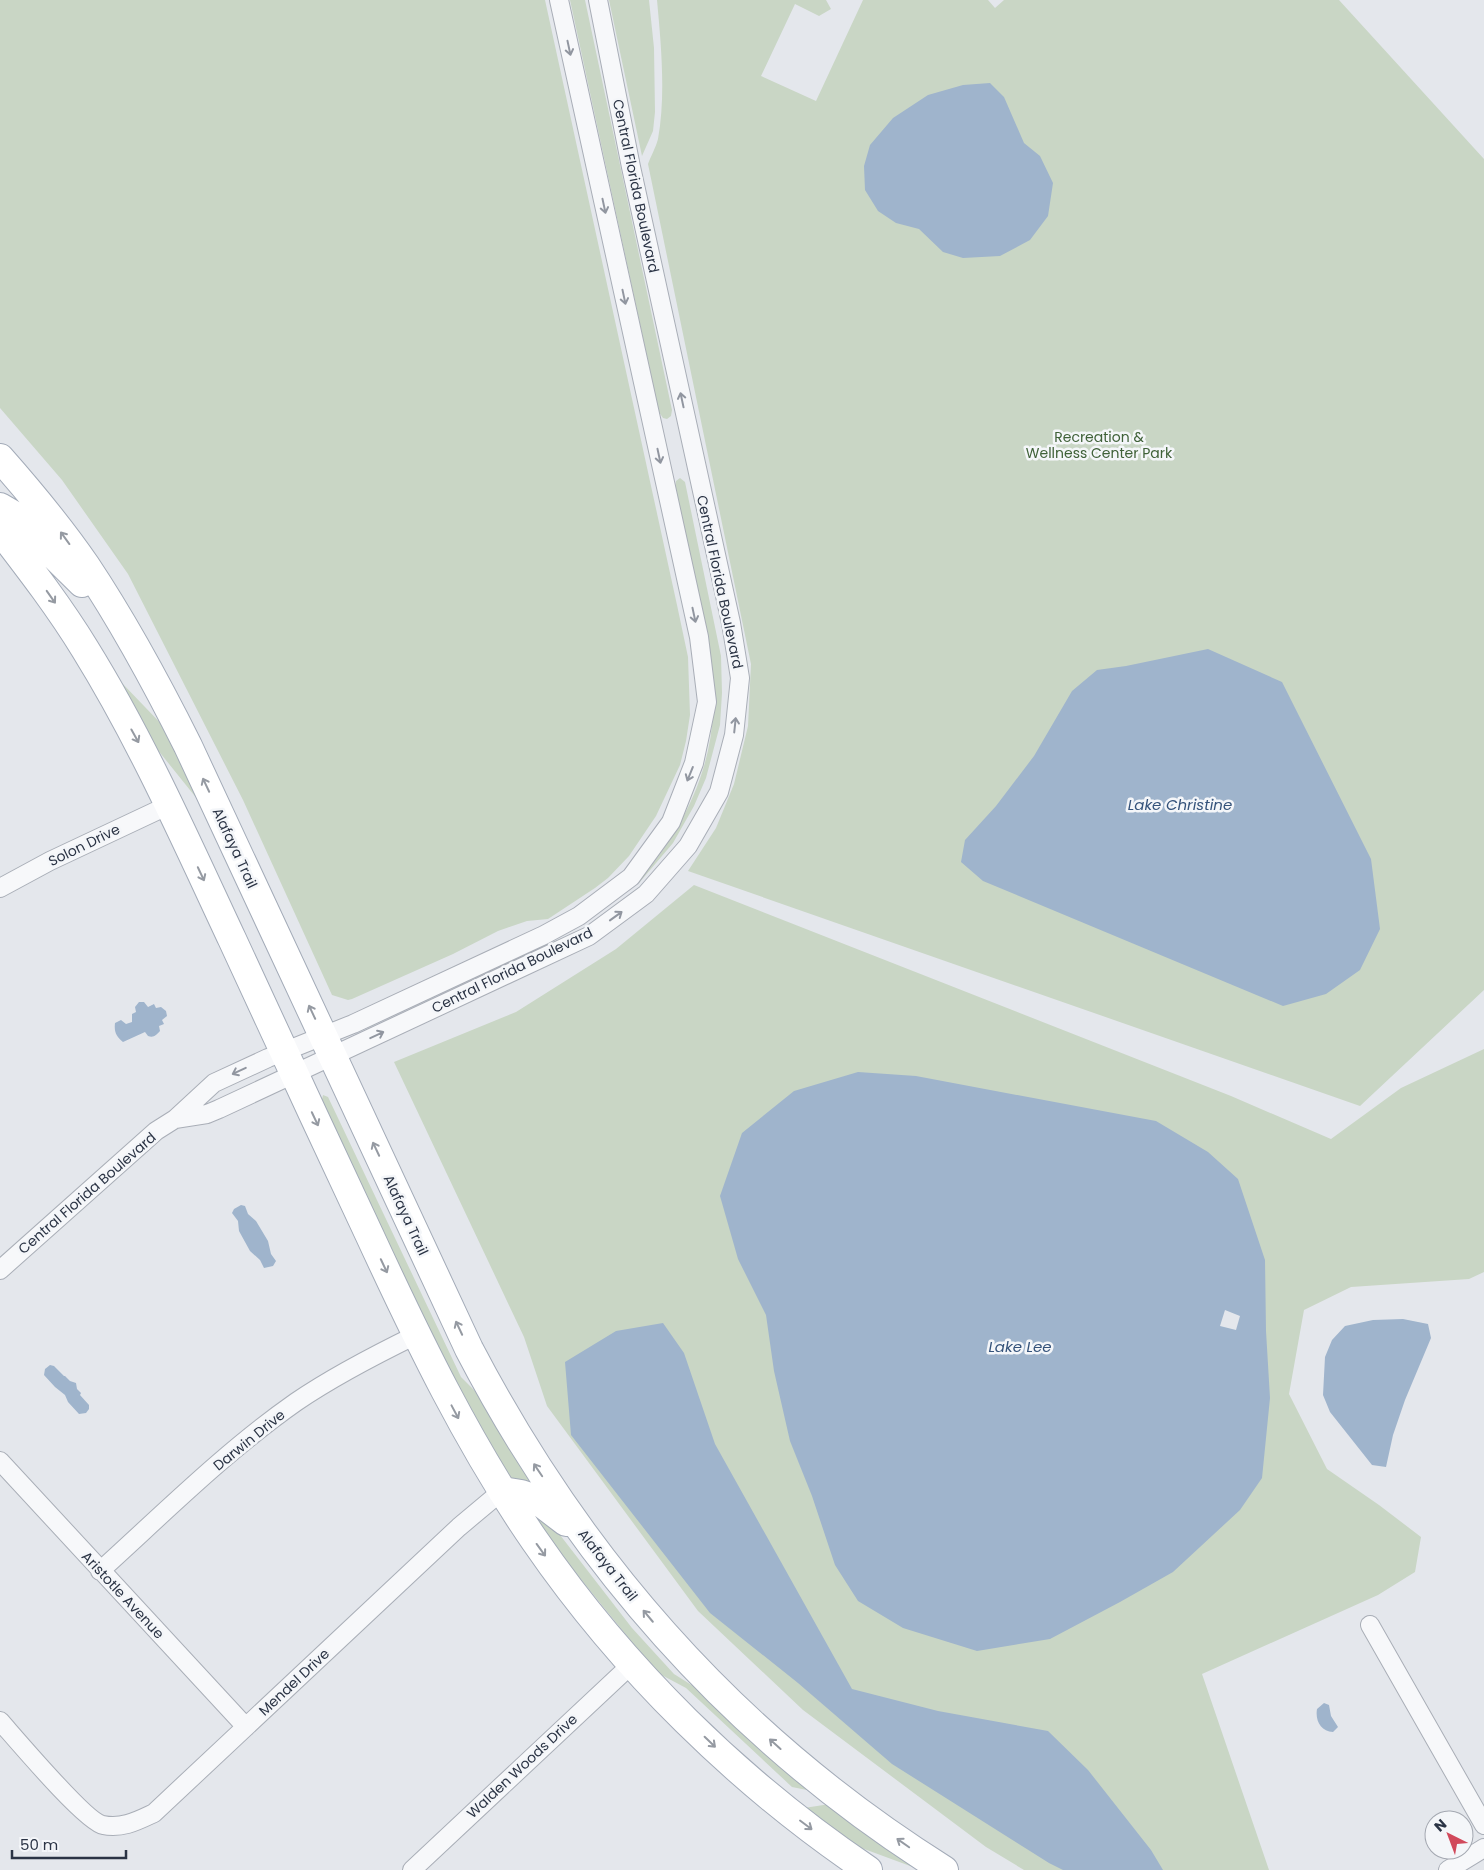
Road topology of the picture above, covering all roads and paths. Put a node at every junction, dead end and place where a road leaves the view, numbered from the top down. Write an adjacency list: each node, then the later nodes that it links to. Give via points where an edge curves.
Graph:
1 (559, 0): 9 (street, Central Florida Boulevard, one-way to 9, via 698,637 707,702 694,762 671,822 631,877 579,916 353,1024)
2 (598, 0): 9 (street, Central Florida Boulevard, one-way to 2, via 589,936 646,894 688,846 719,792 734,735 740,678 730,623)
3 (0, 458): 6 (main road, Alafaya Trail, one-way to 3, via 53,521)
4 (0, 507): 6 (main road, via 12,514)
5 (0, 530): 7 (main road, one-way to 7, via 85,648)
6 (121, 621): 9 (main road, Alafaya Trail, one-way to 6, via 188,746)
7 (169, 805): 8 (street, Solon Drive); 10 (main road, one-way to 10)
8 (0, 888)
9 (328, 1046): 10 (street, Central Florida Boulevard); 10 (street, Central Florida Boulevard); 16 (main road, Alafaya Trail, one-way to 9, via 535,1466 497,1402)
10 (289, 1063): 11 (street, Central Florida Boulevard, via 219,1109); 11 (street, Central Florida Boulevard, one-way to 11, via 214,1083); 13 (main road, one-way to 13)
11 (175, 1119): 12 (street, Central Florida Boulevard, via 156,1131)
12 (0, 1270)
13 (416, 1335): 15 (main road, one-way to 15, via 466,1431); 17 (street, Darwin Drive, via 347,1370 282,1412 244,1441)
14 (0, 1461): 17 (street, Aristotle Avenue)
15 (502, 1491): 16 (main road, via 536,1499); 19 (main road, one-way to 19, via 577,1598); 21 (street, Mendel Drive, via 459,1527)
16 (586, 1538): 23 (main road, Alafaya Trail, one-way to 16, via 783,1752 698,1671 610,1571)
17 (100, 1571): 21 (street, Aristotle Avenue)
18 (1370, 1625): 24 (street)
19 (632, 1663): 22 (main road, one-way to 22); 26 (street, Walden Woods Drive)
20 (0, 1721): 21 (street, Mendel Drive, via 74,1803 101,1825 122,1827 154,1813)
21 (246, 1727)
22 (754, 1783): 23 (main road, via 802,1797); 27 (main road, one-way to 27)
23 (832, 1791): 28 (main road, Alafaya Trail, one-way to 23)
24 (1484, 1825)
25 (1484, 1848): 29 (street)
26 (412, 1870)
27 (868, 1870)
28 (944, 1870)
29 (1448, 1870)

